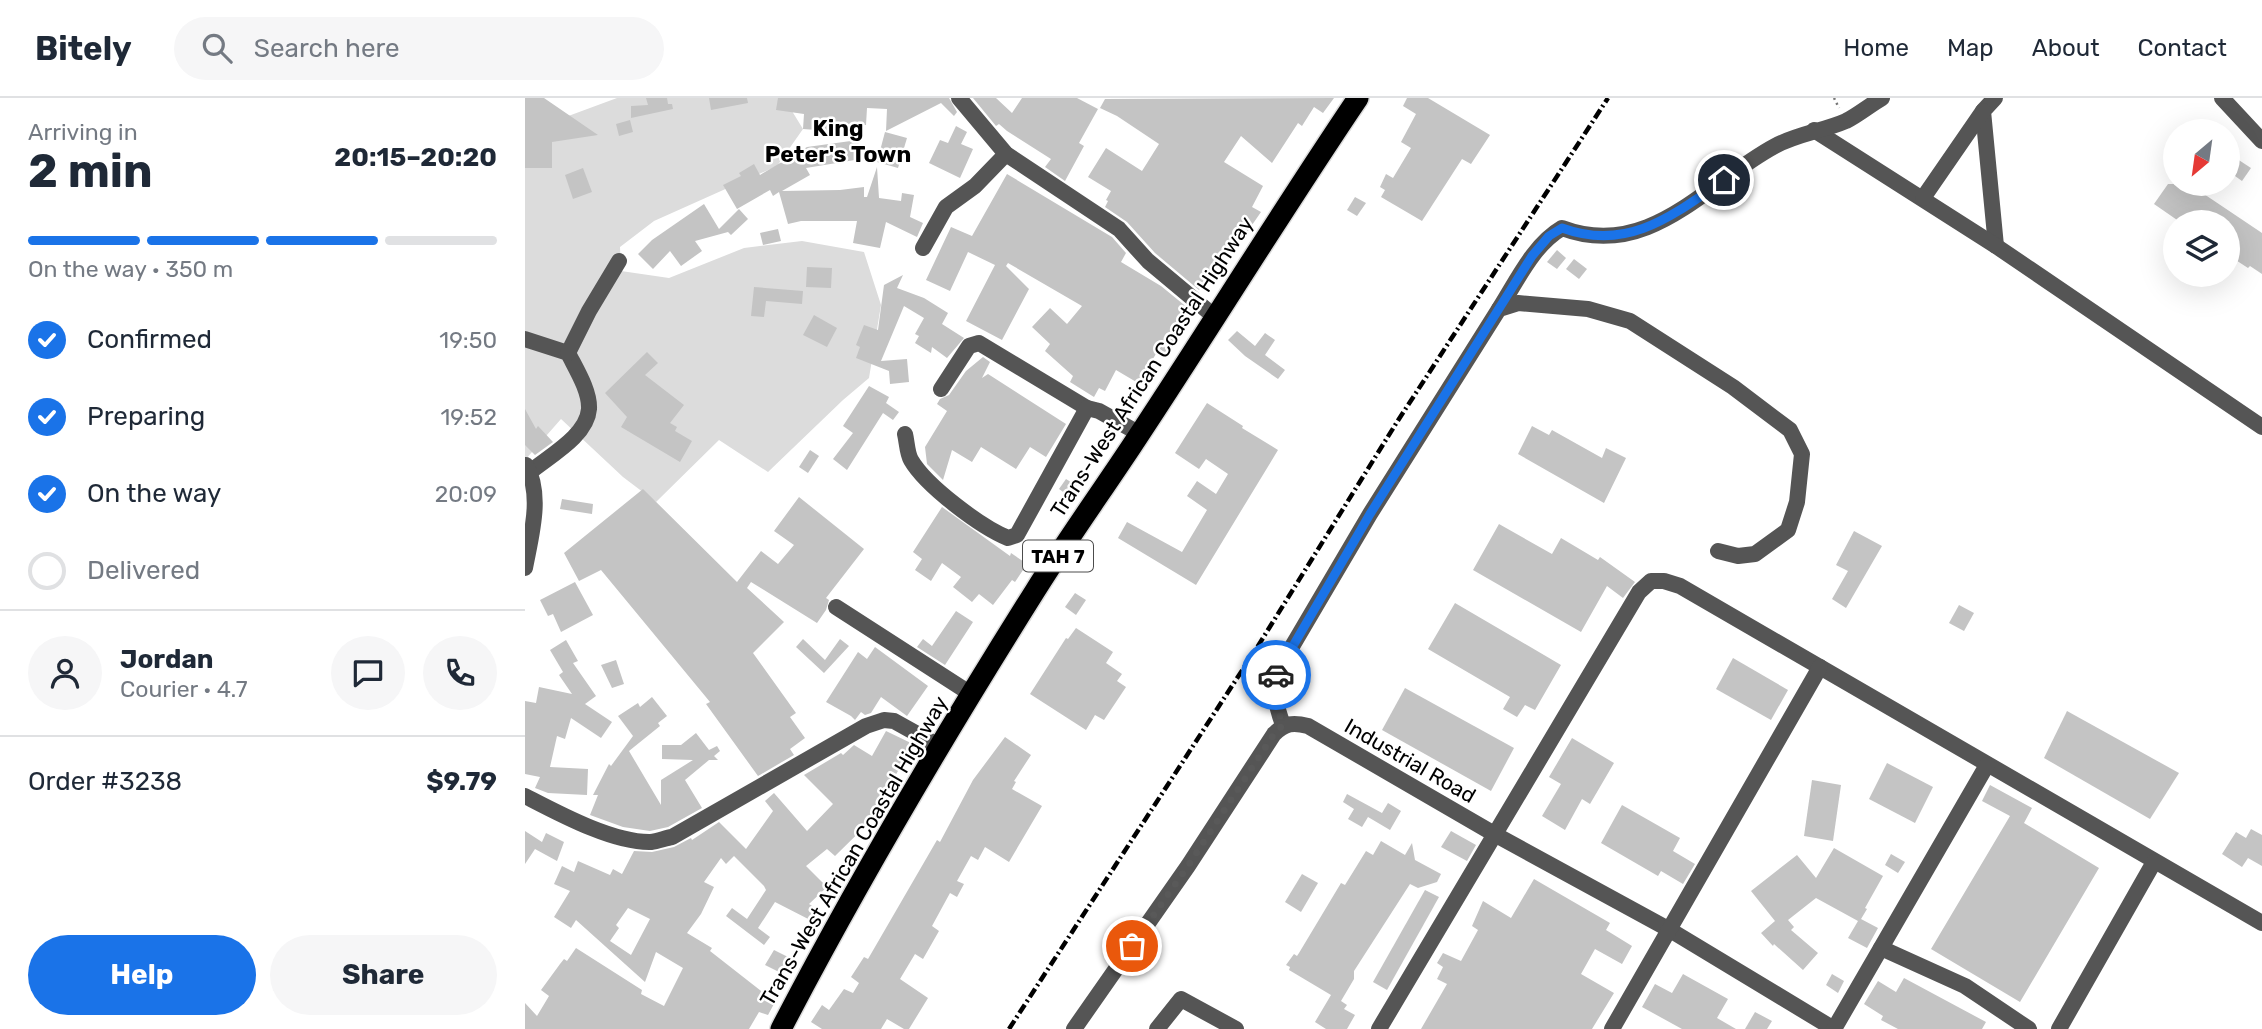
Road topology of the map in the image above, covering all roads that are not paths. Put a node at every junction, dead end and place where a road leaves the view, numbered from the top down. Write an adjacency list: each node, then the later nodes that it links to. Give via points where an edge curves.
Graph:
1 (959, 98): 9 (street)
2 (1358, 98): 15 (highway, Trans-West African Coastal Highway / TAH 7)
3 (1882, 98): 7 (street, via 1845,121)
4 (1995, 98): 6 (street)
5 (2222, 98): 8 (street)
6 (1983, 111): 10 (street); 11 (street)
7 (1814, 130): 10 (street); 14 (street, via 1776,145 1651,227 1629,234 1582,235 1562,228 1532,256)
8 (2262, 141)
9 (1006, 154): 12 (street, via 946,207); 15 (street, via 1119,229 1148,261)
10 (1923, 198): 11 (street)
11 (1996, 246): 20 (street)
12 (923, 248)
13 (619, 261): 17 (street)
14 (1499, 309): 24 (street, via 1518,303 1588,309 1630,320 1790,430 1802,454 1797,502 1788,530 1755,554); 29 (street, via 1277,671 1275,702)
15 (1215, 317): 22 (highway, Trans-West African Coastal Highway / TAH 7)
16 (525, 339): 17 (street)
17 (568, 353): 23 (street, via 585,389 589,408 584,426)
18 (941, 389): 19 (street, via 969,346 979,343)
19 (1087, 408): 21 (street, via 1017,535 1008,538 953,503 922,474 910,459); 22 (street)
20 (2262, 427)
21 (905, 434)
22 (1140, 434): 28 (highway, Trans-West African Coastal Highway / TAH 7)
23 (527, 467): 25 (street, via 533,482 533,513)
24 (1719, 551)
25 (525, 568)
26 (836, 607): 28 (street)
27 (1820, 667): 31 (street); 33 (street, via 1680,586 1651,581 1639,592); 36 (street)
28 (971, 694): 30 (highway, Trans-West African Coastal Highway / TAH 7)
29 (1283, 725): 33 (street, Industrial Road, via 1308,726); 39 (street)
30 (939, 746): 32 (street, via 894,721 866,726 673,837 651,842 608,833); 38 (highway, Trans-West African Coastal Highway / TAH 7)
31 (1987, 765): 34 (street); 37 (street)
32 (525, 796)
33 (1496, 835): 36 (street, Industrial Road); 42 (street)
34 (2154, 863): 35 (street); 46 (street)
35 (2262, 923)
36 (1670, 930): 43 (street); 44 (street, Industrial Road)
37 (1881, 948): 44 (street); 45 (street, via 1965,986)
38 (781, 1029)
39 (1074, 1029)
40 (1157, 1029): 41 (street, via 1181,999)
41 (1236, 1029)
42 (1379, 1029)
43 (1612, 1029)
44 (1834, 1029)
45 (2029, 1029)
46 (2059, 1029)

